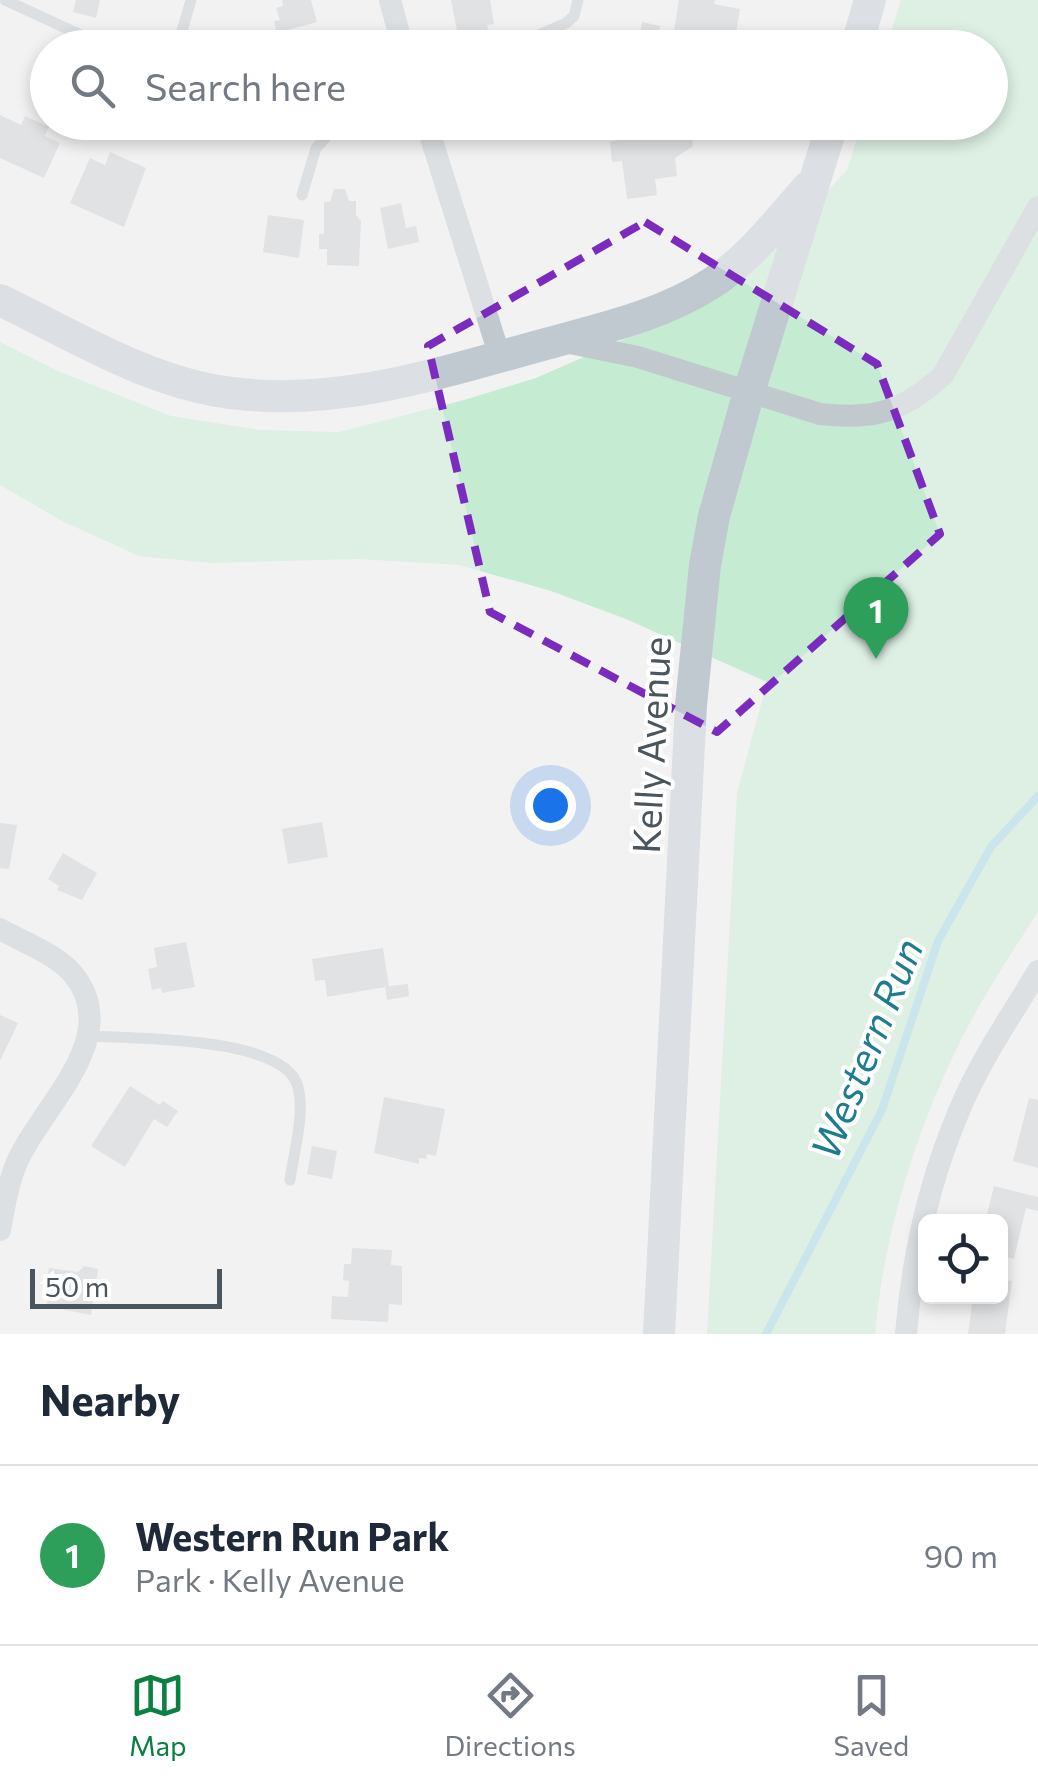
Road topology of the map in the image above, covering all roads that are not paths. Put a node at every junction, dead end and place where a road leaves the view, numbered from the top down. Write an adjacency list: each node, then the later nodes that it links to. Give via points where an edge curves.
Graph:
1 (5, 0): 6 (lane)
2 (191, 0): 7 (lane)
3 (390, 0): 8 (street)
4 (578, 0): 9 (lane, via 574,16)
5 (870, 0): 10 (main road)
6 (71, 30)
7 (182, 30)
8 (399, 30)
9 (550, 30)
10 (861, 30)
11 (323, 140): 15 (lane)
12 (432, 140): 19 (street)
13 (828, 140): 14 (main road, Kelly Avenue)
14 (817, 176): 18 (main road, via 714,282 641,317); 20 (main road, Kelly Avenue)
15 (302, 195)
16 (1038, 207): 20 (street, via 960,350 922,395 876,416 850,418)
17 (0, 300): 19 (main road, via 144,370 230,394 334,395)
18 (556, 341): 19 (main road); 20 (street, via 638,357)
19 (500, 356)
20 (749, 392): 26 (main road, Kelly Avenue, via 714,516 698,618)
21 (0, 929): 23 (street, via 72,973 89,1015)
22 (1038, 971): 27 (street, via 954,1123 922,1227)
23 (89, 1036): 24 (lane, via 240,1048 288,1068 300,1105); 25 (street, via 16,1164)
24 (290, 1180)
25 (0, 1230)
26 (659, 1334)
27 (906, 1334)

